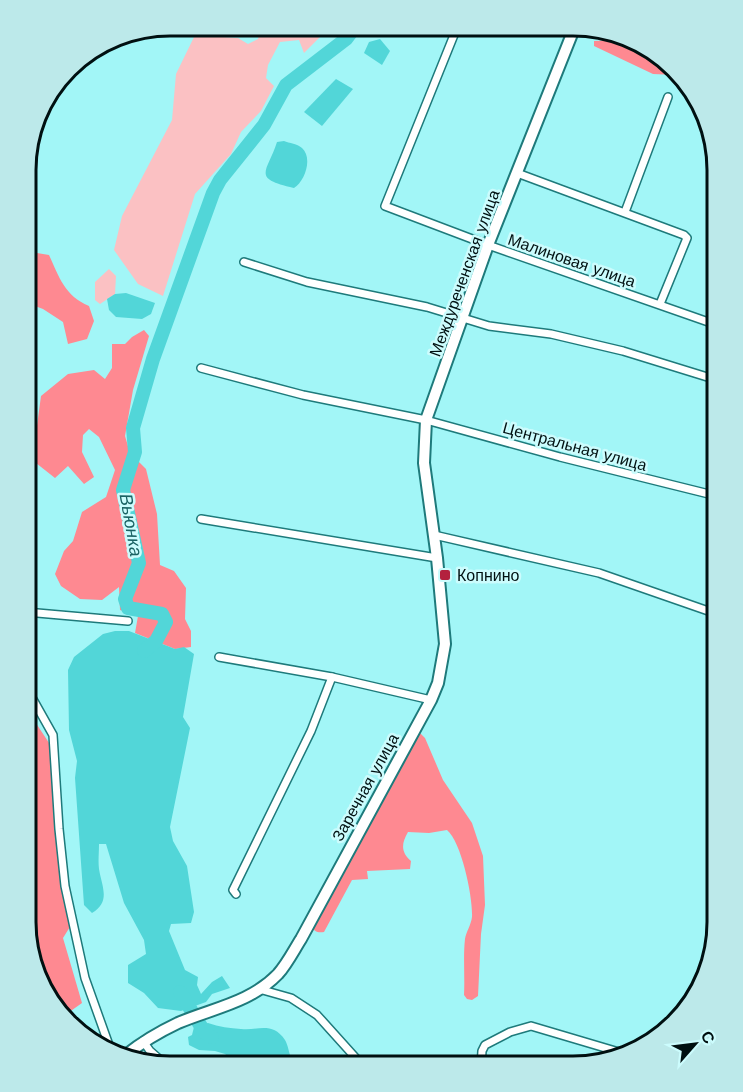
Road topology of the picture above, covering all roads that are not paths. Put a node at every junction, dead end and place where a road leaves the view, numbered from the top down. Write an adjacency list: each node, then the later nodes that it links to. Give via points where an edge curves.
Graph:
1 (454, 36): 6 (street, Малиновая улица, via 385,206)
2 (571, 36): 4 (street, Междуреченская улица)
3 (668, 98): 5 (street)
4 (517, 173): 5 (street); 6 (street, Междуреченская улица)
5 (625, 212): 8 (street, via 687,238)
6 (488, 245): 8 (street, Малиновая улица); 9 (street, Междуреченская улица)
7 (244, 262): 9 (street, via 307,282 427,307)
8 (660, 304): 10 (street, Малиновая улица)
9 (463, 319): 12 (street, via 551,334); 13 (street, Междуреченская улица)
10 (707, 322)
11 (201, 368): 13 (street, Центральная улица, via 303,395)
12 (707, 377)
13 (426, 420): 14 (street, Центральная улица); 16 (street, Междуреченская улица, via 424,463)
14 (707, 494)
15 (201, 519): 17 (street)
16 (435, 535): 17 (street, Заречная улица); 18 (street, via 599,573)
17 (438, 558): 23 (street, Заречная улица, via 445,644)
18 (707, 611)
19 (36, 613): 20 (street)
20 (128, 621)
21 (219, 657): 22 (street)
22 (332, 677): 23 (street); 25 (street, via 275,809 233,890)
23 (431, 700): 26 (street, Заречная улица, via 290,957 278,974)
24 (36, 705): 27 (street, via 53,735 65,886 85,978)
25 (236, 894)
26 (259, 989): 28 (street, Заречная улица); 32 (street, via 291,998 317,1015)
27 (107, 1040)
28 (143, 1041): 29 (street, Заречная улица); 31 (street)
29 (132, 1050)
30 (612, 1050): 33 (street, via 531,1026 485,1045)
31 (153, 1055)
32 (354, 1056)
33 (483, 1056)

